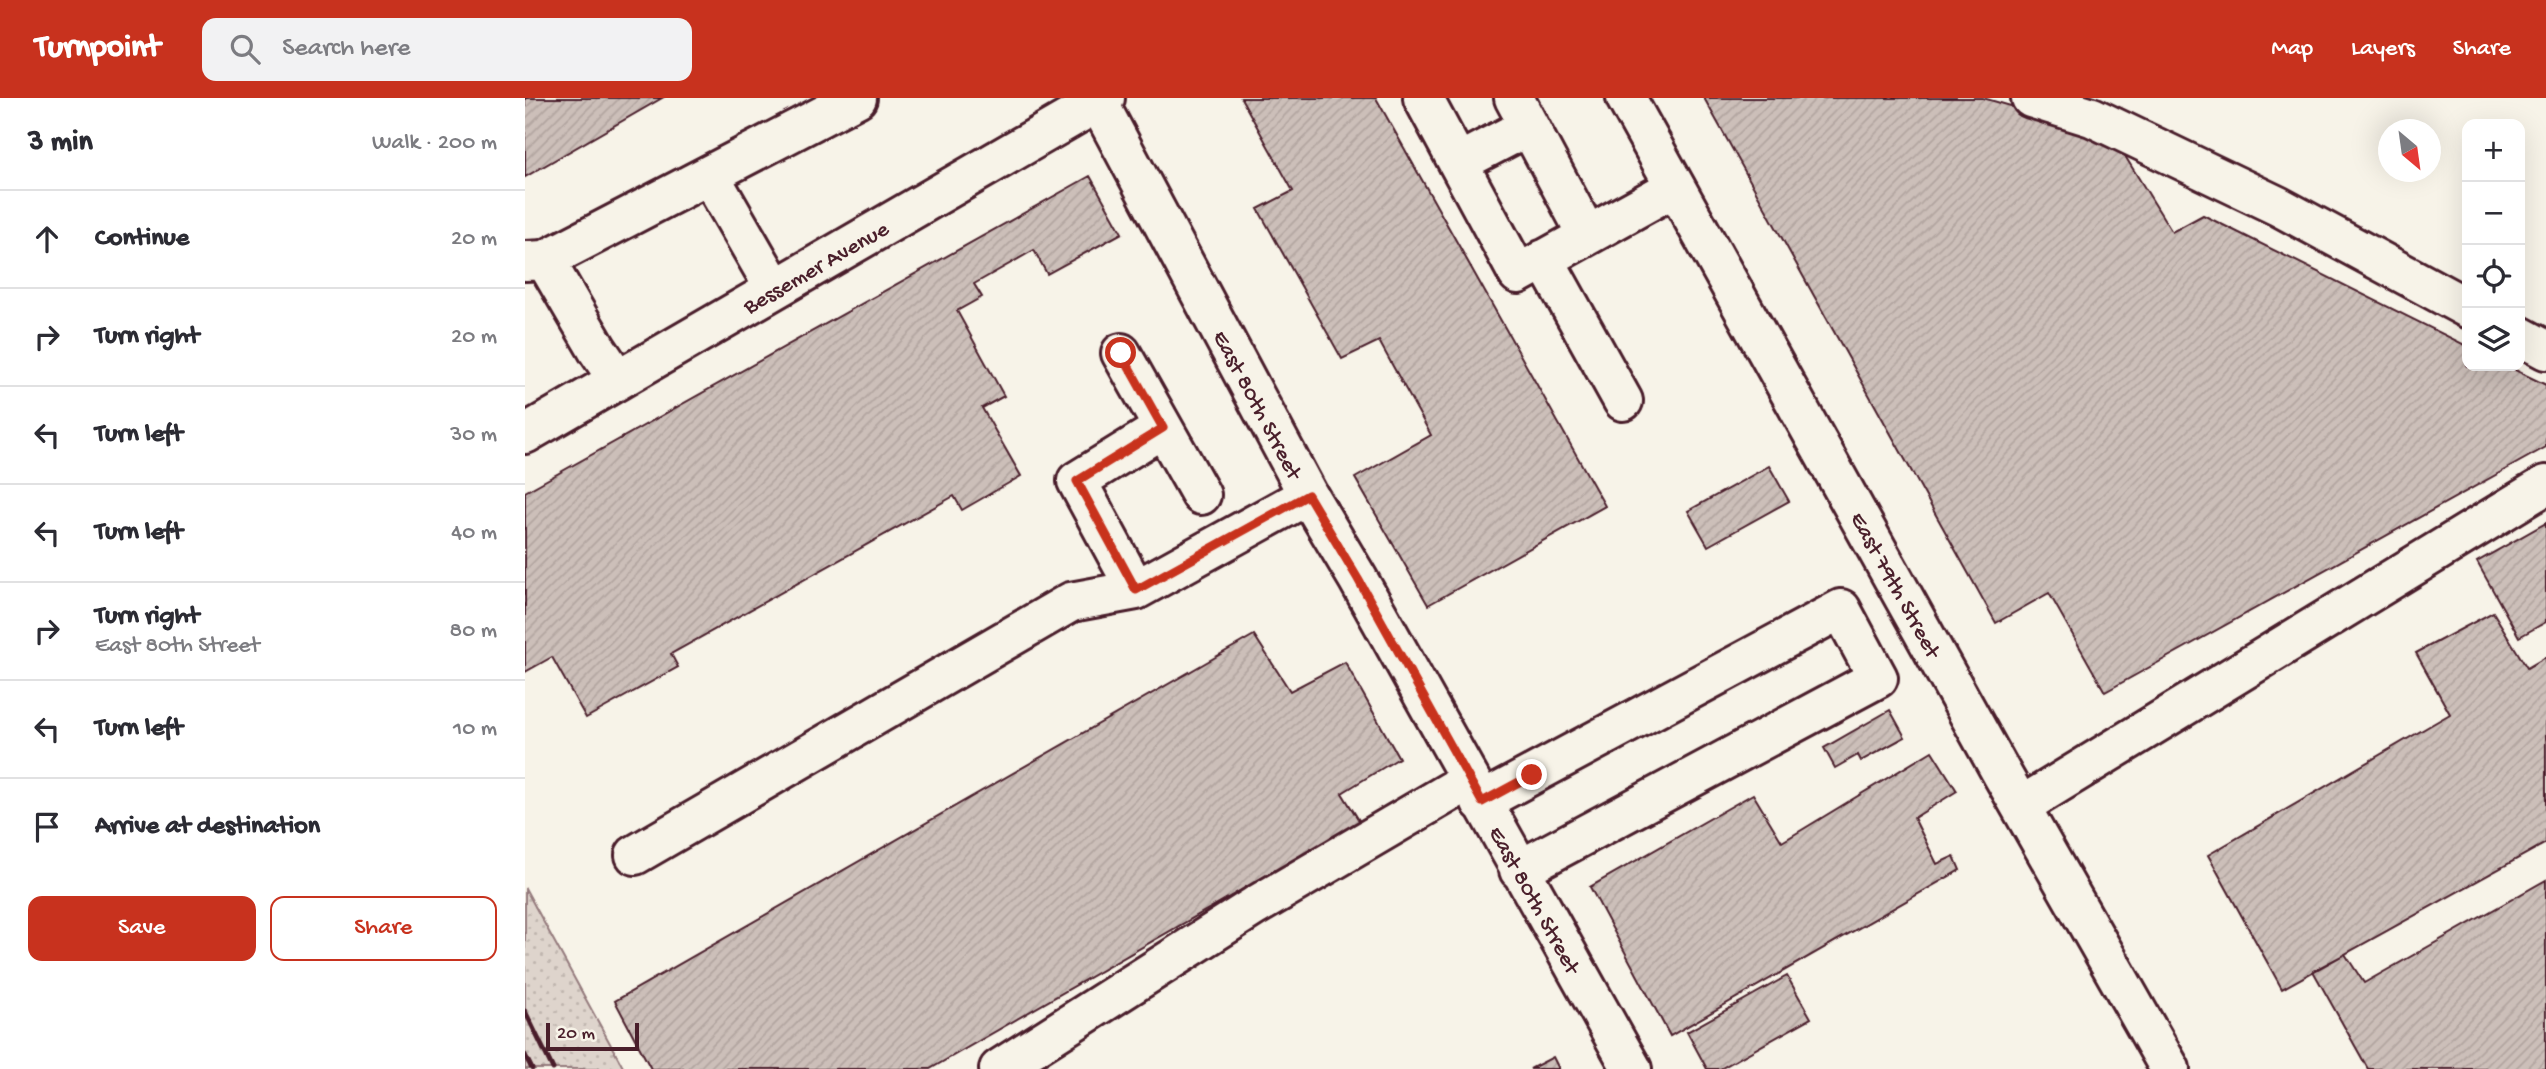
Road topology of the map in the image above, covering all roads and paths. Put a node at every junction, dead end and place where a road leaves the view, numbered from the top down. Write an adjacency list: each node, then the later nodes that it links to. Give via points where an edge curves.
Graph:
1 (857, 98): 8 (street)
2 (1423, 98): 7 (street)
3 (1626, 98): 9 (street, East 79th Street)
4 (2031, 98): 14 (street, via 2092,117 2154,146)
5 (1099, 99): 13 (street, Bessemer Avenue); 24 (street, East 80th Street)
6 (1521, 112): 7 (street); 10 (street)
7 (1458, 163): 11 (street, via 1518,274)
8 (709, 176): 12 (street); 13 (street)
9 (1675, 187): 10 (street); 27 (street, East 79th Street)
10 (1587, 236): 11 (street)
11 (1544, 259): 19 (street)
12 (535, 260): 18 (street)
13 (775, 289): 18 (street, Bessemer Avenue)
14 (2462, 304)
15 (2525, 339): 16 (street)
16 (2546, 350)
17 (1121, 353): 20 (street)
18 (618, 380): 21 (street, Bessemer Avenue)
19 (1623, 401)
20 (1163, 428): 23 (street); 25 (street, via 1077,481)
21 (525, 435)
22 (2546, 485): 27 (street)
23 (1201, 495)
24 (1308, 495): 25 (street); 26 (street, East 80th Street)
25 (1136, 590): 28 (street, via 1071,603)
26 (1476, 791): 29 (street, East 80th Street); 29 (street, via 1841,609 1878,678); 30 (street, via 1255,906)
27 (2021, 806): 32 (street, East 79th Street)
28 (635, 855)
29 (1519, 870): 31 (street, East 80th Street)
30 (999, 1069)
31 (1632, 1069)
32 (2170, 1069)

